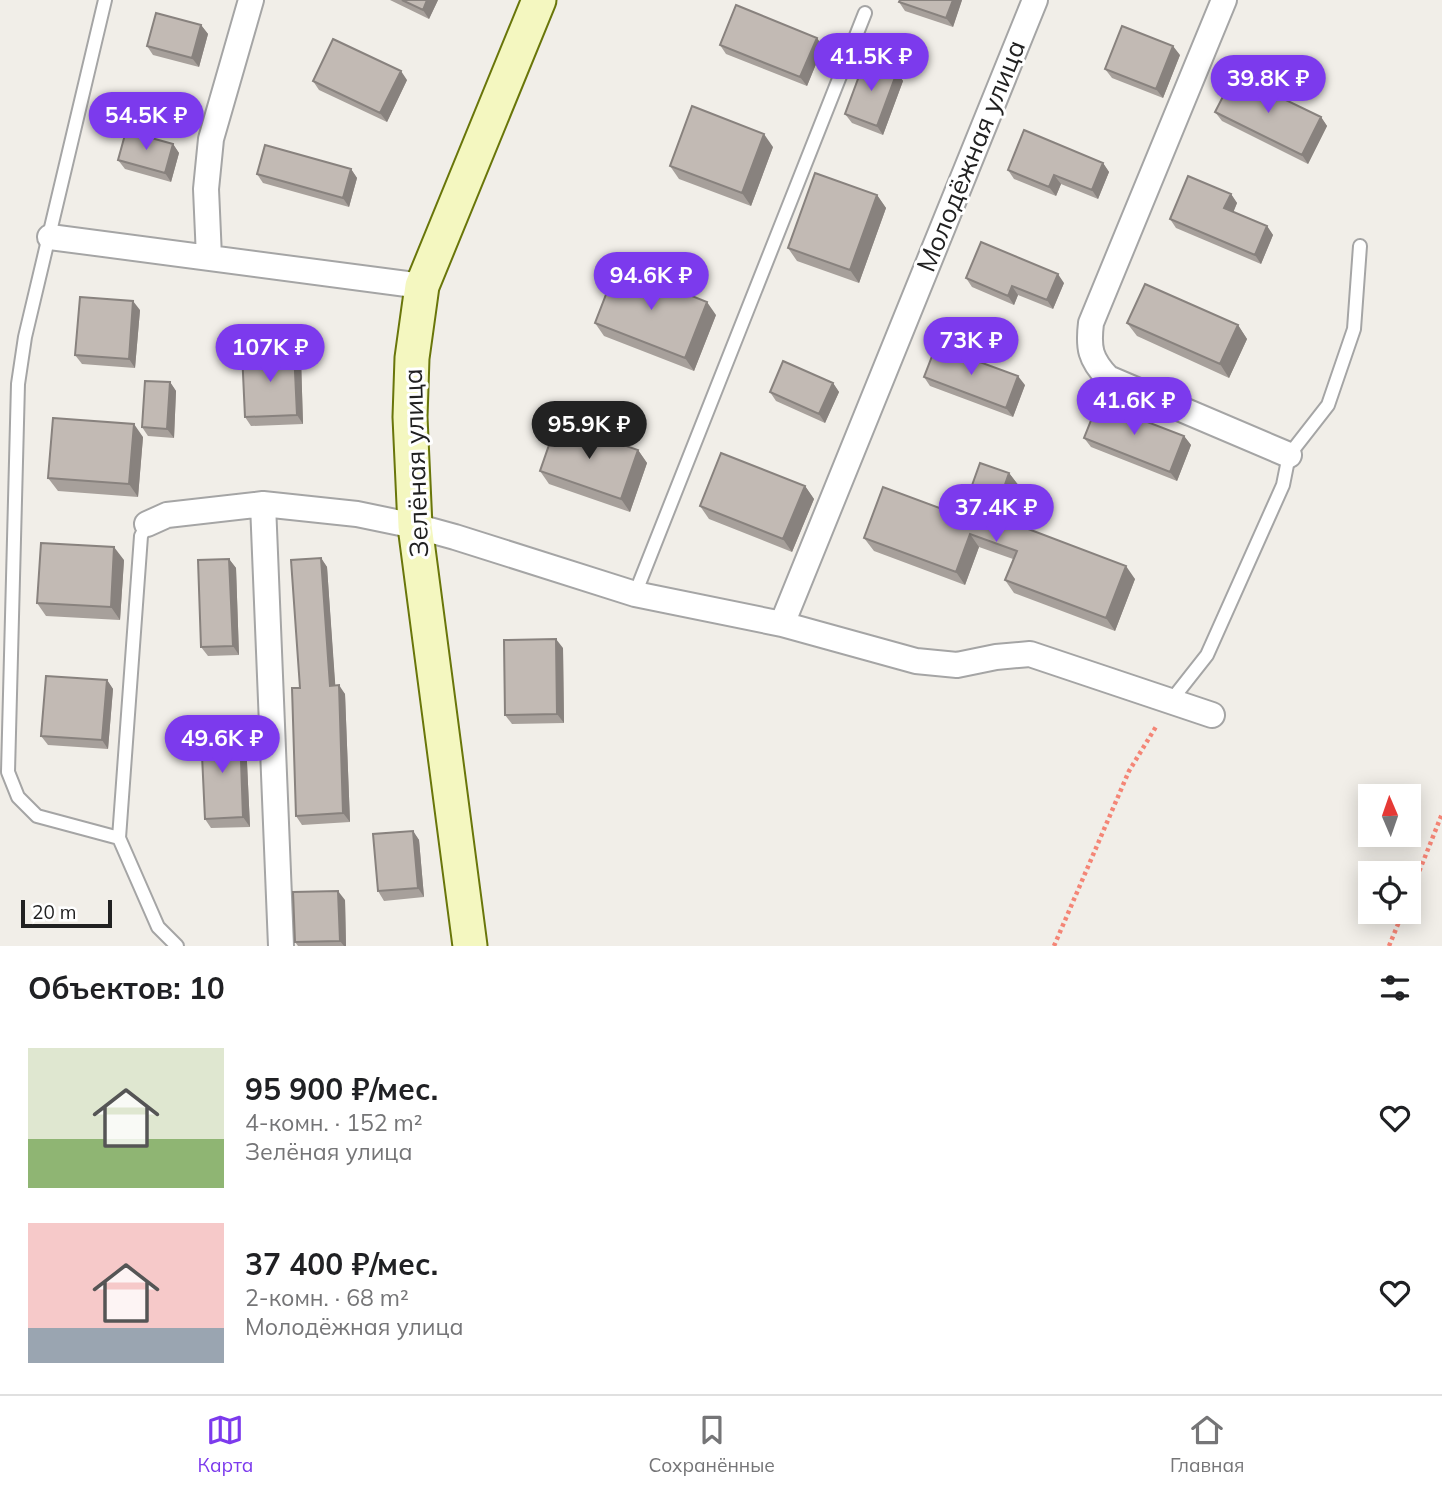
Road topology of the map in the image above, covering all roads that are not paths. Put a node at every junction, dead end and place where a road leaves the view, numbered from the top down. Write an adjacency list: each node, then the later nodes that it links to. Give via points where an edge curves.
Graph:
1 (106, 0): 7 (lane)
2 (251, 0): 9 (street, via 211,139 206,189)
3 (539, 0): 10 (street, Зелёная улица)
4 (1035, 0): 16 (street, Молодёжная улица)
5 (1224, 0): 11 (street, via 1091,323 1089,342 1094,363 1108,378)
6 (865, 13): 15 (lane)
7 (50, 237): 9 (street); 19 (lane, via 18,384 8,772 18,797 37,816)
8 (1360, 246): 11 (lane, via 1354,329 1328,405)
9 (209, 257): 10 (street)
10 (422, 286): 14 (street, Зелёная улица, via 410,417)
11 (1289, 455): 17 (lane, via 1283,485 1207,655)
12 (263, 504): 13 (street, via 167,515); 14 (street, via 357,514); 21 (street)
13 (147, 524): 19 (lane, via 141,536)
14 (415, 526): 15 (street); 22 (street, Зелёная улица)
15 (635, 594): 16 (street)
16 (782, 624): 17 (street, via 916,661 957,664 1030,654)
17 (1170, 702): 18 (street)
18 (1212, 715)
19 (119, 838): 20 (lane, via 158,927)
20 (177, 946)
21 (281, 946)
22 (470, 946)

